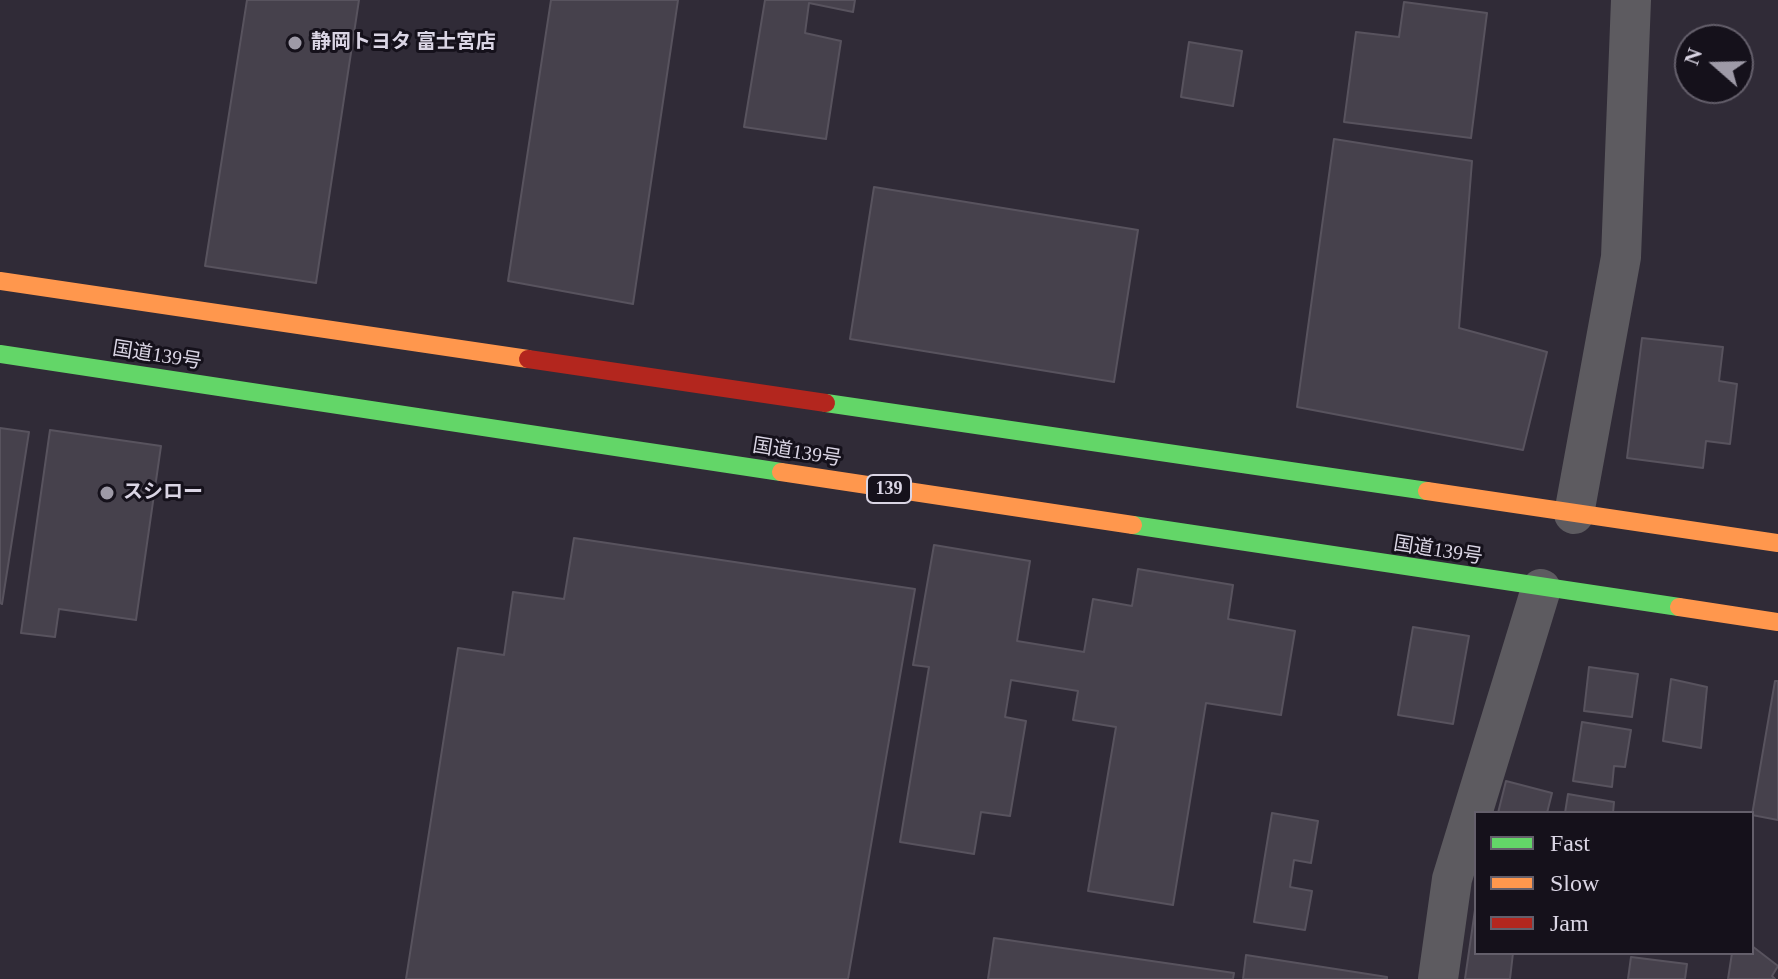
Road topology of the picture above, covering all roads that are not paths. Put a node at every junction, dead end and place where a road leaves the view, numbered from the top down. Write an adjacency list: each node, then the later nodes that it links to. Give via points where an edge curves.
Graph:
1 (1631, 0): 4 (street, via 1621,257)
2 (0, 281): 4 (highway)
3 (0, 354): 6 (highway, 国道139号 / 139)
4 (1574, 514): 5 (highway)
5 (1778, 543)
6 (1541, 589): 7 (highway, 国道139号 / 139); 8 (street, via 1452,879)
7 (1778, 622)
8 (1438, 979)

